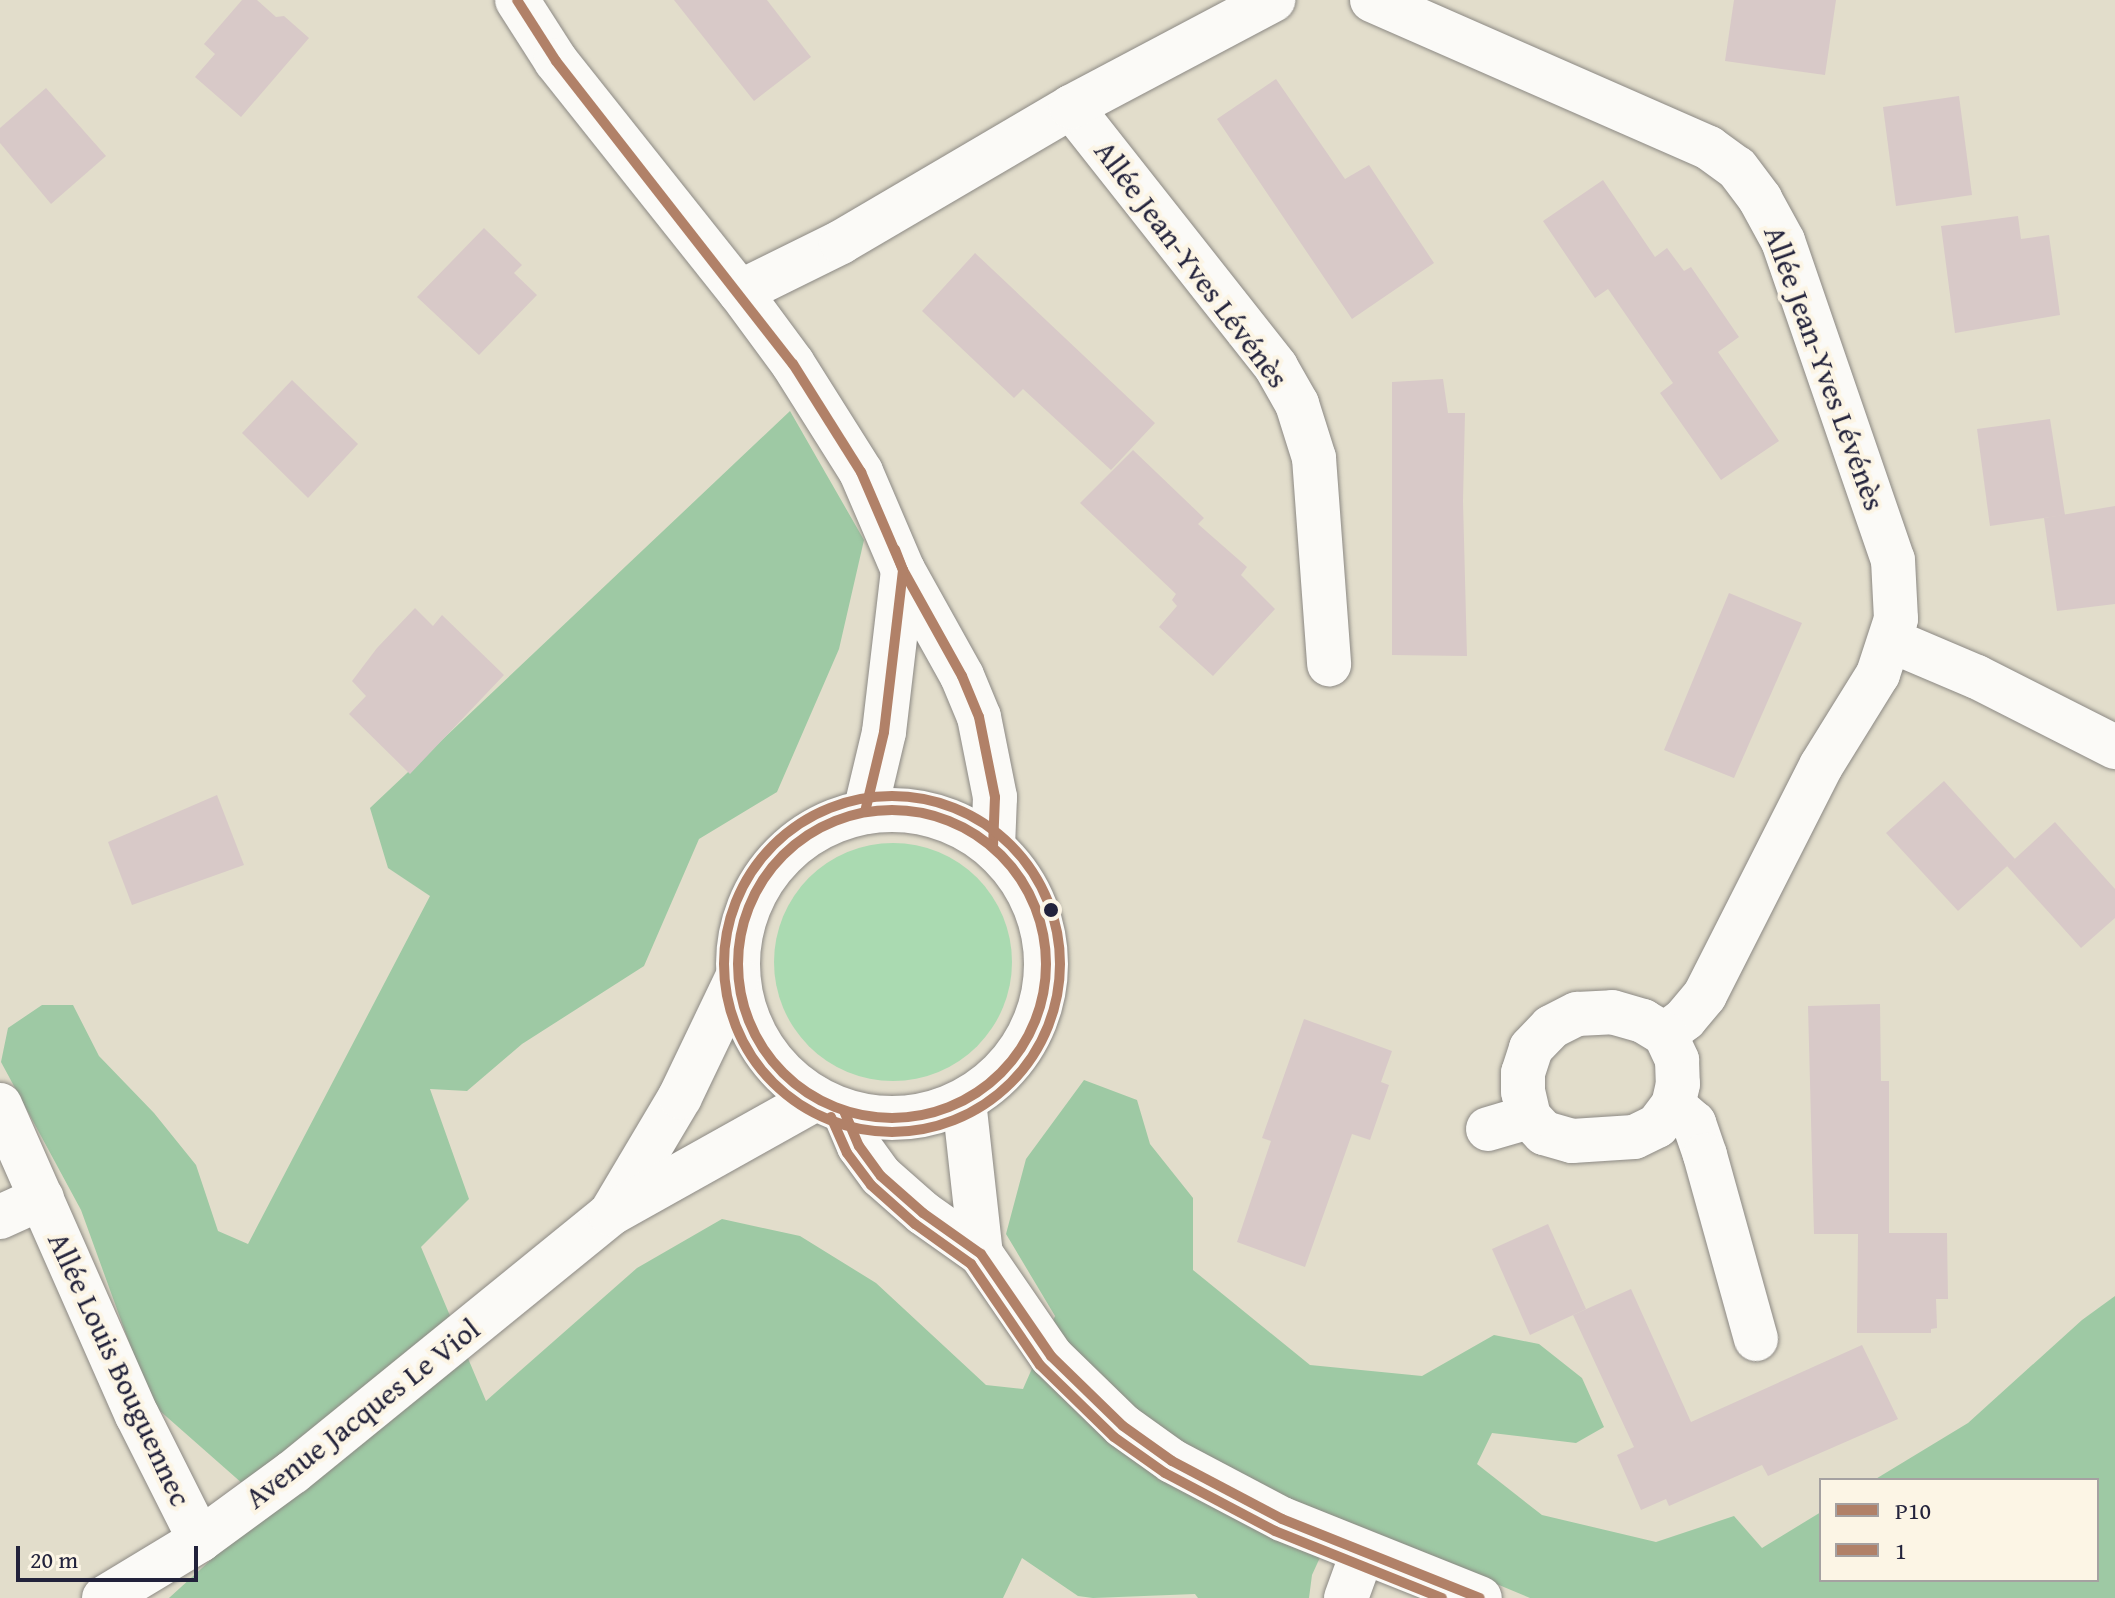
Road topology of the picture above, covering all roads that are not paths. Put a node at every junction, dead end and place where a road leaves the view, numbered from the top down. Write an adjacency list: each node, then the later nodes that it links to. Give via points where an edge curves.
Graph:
1 (517, 0): 5 (street, via 556,61)
2 (1273, 0): 4 (street, Allée Jean-Yves Lévénès)
3 (1372, 0): 7 (street, Allée Jean-Yves Lévénès, via 1709,148 1737,168 1783,241 1875,503 1893,560 1898,599)
4 (1071, 107): 5 (street, Allée Jean-Yves Lévénès, via 841,242); 8 (street, Allée Jean-Yves Lévénès, via 1276,367 1297,404 1314,458)
5 (740, 292): 6 (street, via 861,472)
6 (903, 570): 10 (street, via 884,732); 11 (street, via 979,717 995,797)
7 (1892, 641): 9 (street); 13 (street, Allée Jean-Yves Lévénès, via 1878,674 1821,766 1705,995)
8 (1329, 664)
9 (2115, 747)
10 (865, 812): 11 (street, via 928,814 963,826); 12 (street, via 821,826 790,846 766,873 747,905 738,941)
11 (993, 846): 14 (street, via 1029,893 1041,925 1047,959 1044,993 1017,1056)
12 (737, 978): 16 (street, via 749,1027 776,1068); 21 (street, Avenue Jacques Le Viol, via 680,1097)
13 (1665, 1034): 17 (street, via 1677,1060); 18 (street, via 1612,1012 1577,1014 1551,1027 1531,1048 1523,1073)
14 (964, 1101): 16 (street, via 926,1115 884,1119); 23 (street)
15 (0, 1105): 20 (street, Allée Louis Bouguennec)
16 (830, 1105): 21 (street, Avenue Jacques Le Viol); 23 (street, via 881,1176)
17 (1673, 1105): 18 (street, via 1657,1126 1634,1137 1572,1141 1544,1133); 24 (street, via 1694,1123)
18 (1529, 1117): 19 (street)
19 (1488, 1129)
20 (42, 1198): 22 (street, Allée Louis Bouguennec); 25 (street, Allée Louis Bouguennec, via 137,1415)
21 (610, 1214): 25 (street, Avenue Jacques Le Viol, via 398,1388)
22 (0, 1217)
23 (981, 1254): 26 (street, via 1051,1356 1123,1426 1222,1490)
24 (1756, 1339)
25 (200, 1540): 27 (street, Avenue Jacques Le Viol)
26 (1362, 1554): 28 (street); 29 (street)
27 (104, 1598)
28 (1346, 1598)
29 (1480, 1598)

